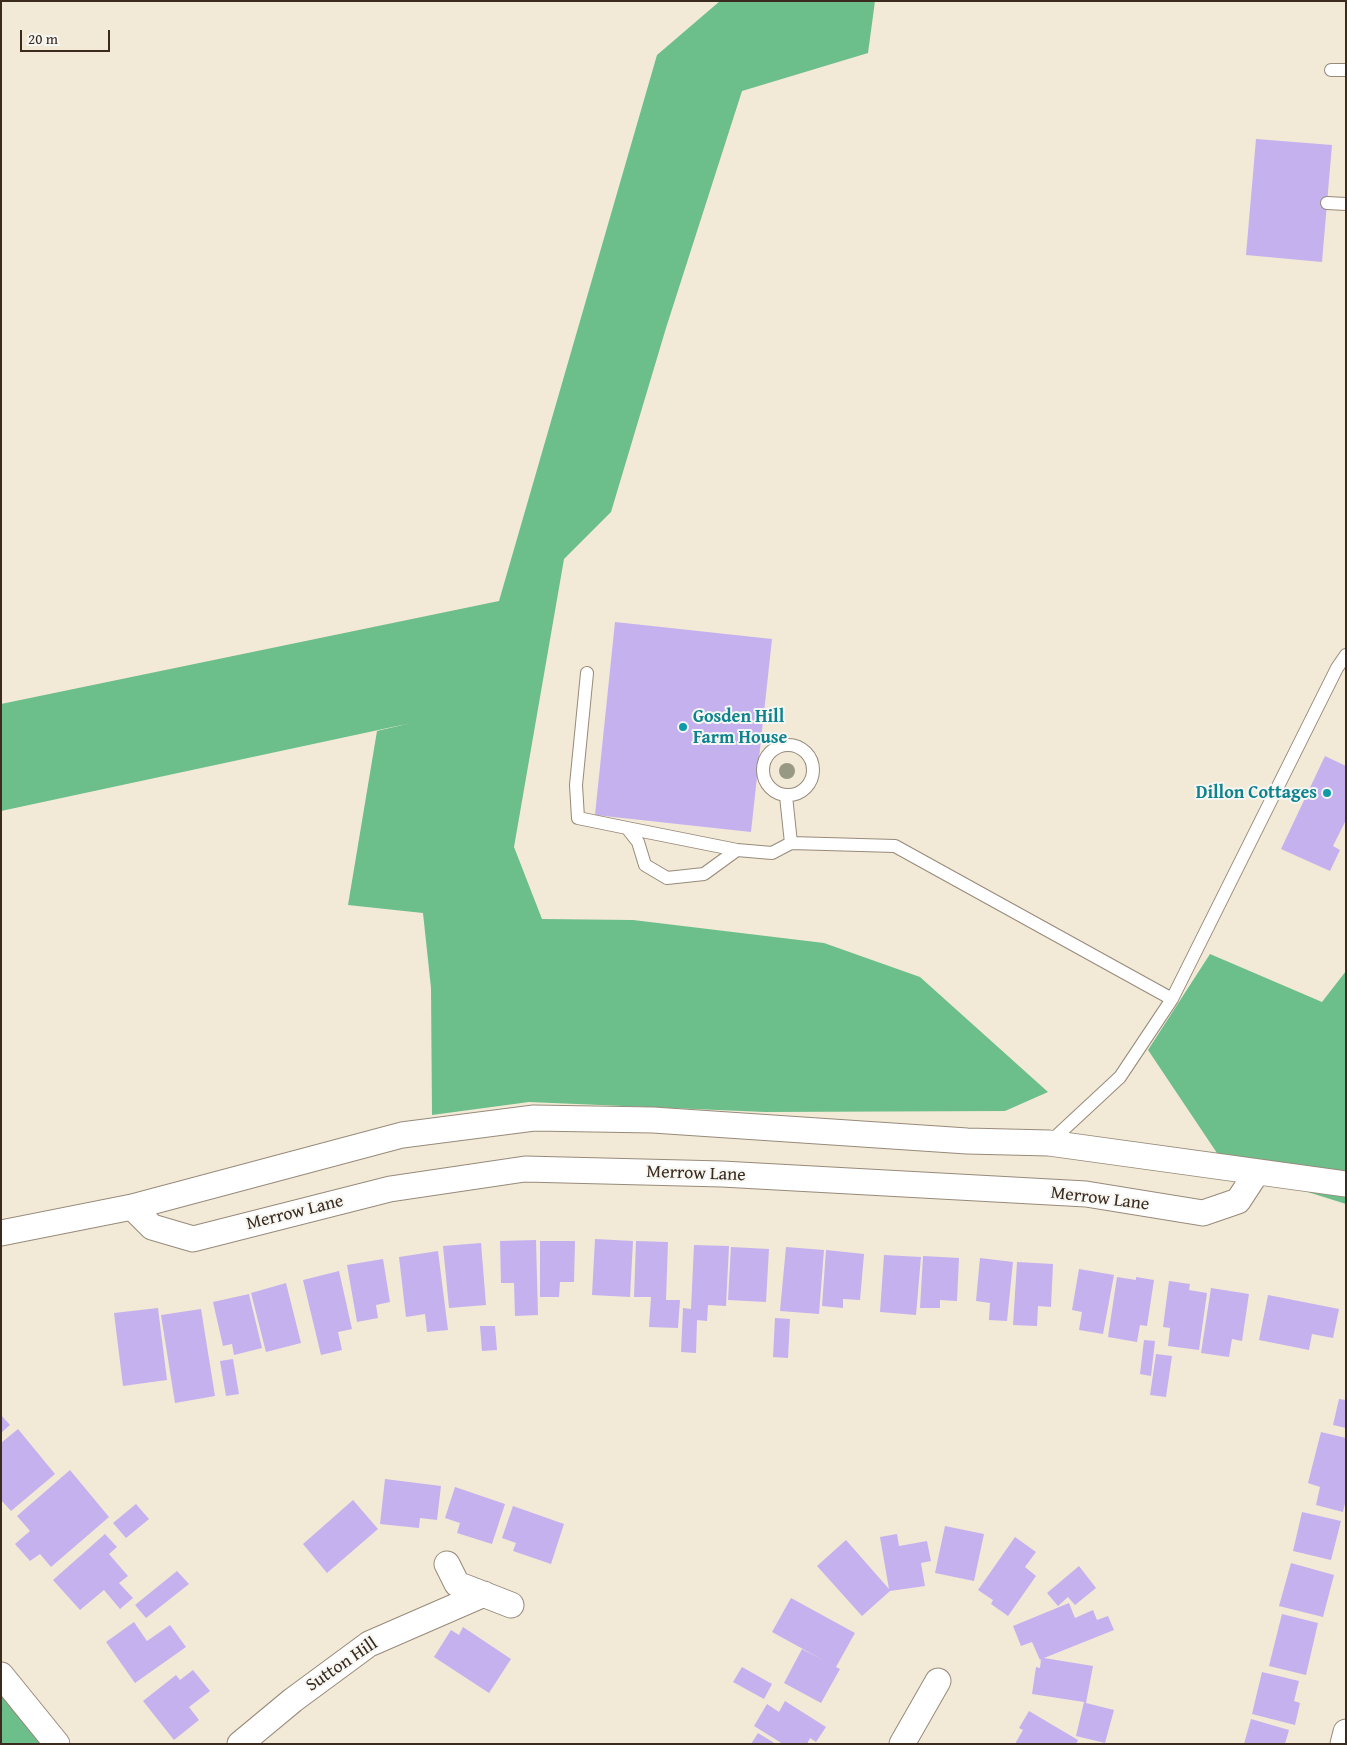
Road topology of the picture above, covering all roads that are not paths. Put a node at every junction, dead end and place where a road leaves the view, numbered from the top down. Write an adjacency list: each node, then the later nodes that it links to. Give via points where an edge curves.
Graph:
1 (1331, 70): 2 (lane)
2 (1346, 70)
3 (1327, 203): 4 (lane)
4 (1346, 204)
5 (1346, 655): 11 (lane, via 1336,668)
6 (588, 673): 8 (lane, via 576,785 578,818)
7 (786, 796): 7 (lane, via 802,791 812,778 813,770 808,754 785,745 770,752 762,767 771,790); 9 (lane)
8 (627, 828): 10 (lane); 10 (lane, via 638,842 645,865 667,878 704,874)
9 (791, 843): 10 (lane, via 772,852); 11 (lane, via 895,846)
10 (736, 850)
11 (1172, 999): 12 (lane, via 1120,1077)
12 (1049, 1143): 13 (street); 15 (street, via 652,1120 534,1118 402,1135)
13 (1257, 1172): 14 (street); 15 (street, Merrow Lane, via 1238,1201 1203,1212 1086,1194 722,1174 525,1169 390,1189 193,1238 152,1227)
14 (1346, 1184)
15 (132, 1207): 16 (street)
16 (1, 1233)
17 (447, 1564): 18 (street, via 457,1584)
18 (484, 1594): 19 (street); 24 (street, Sutton Hill, via 369,1644)
19 (511, 1605)
20 (1, 1675): 23 (street)
21 (938, 1681): 25 (street)
22 (1346, 1732): 26 (street)
23 (57, 1744)
24 (240, 1744)
25 (902, 1744)
26 (1343, 1744)

